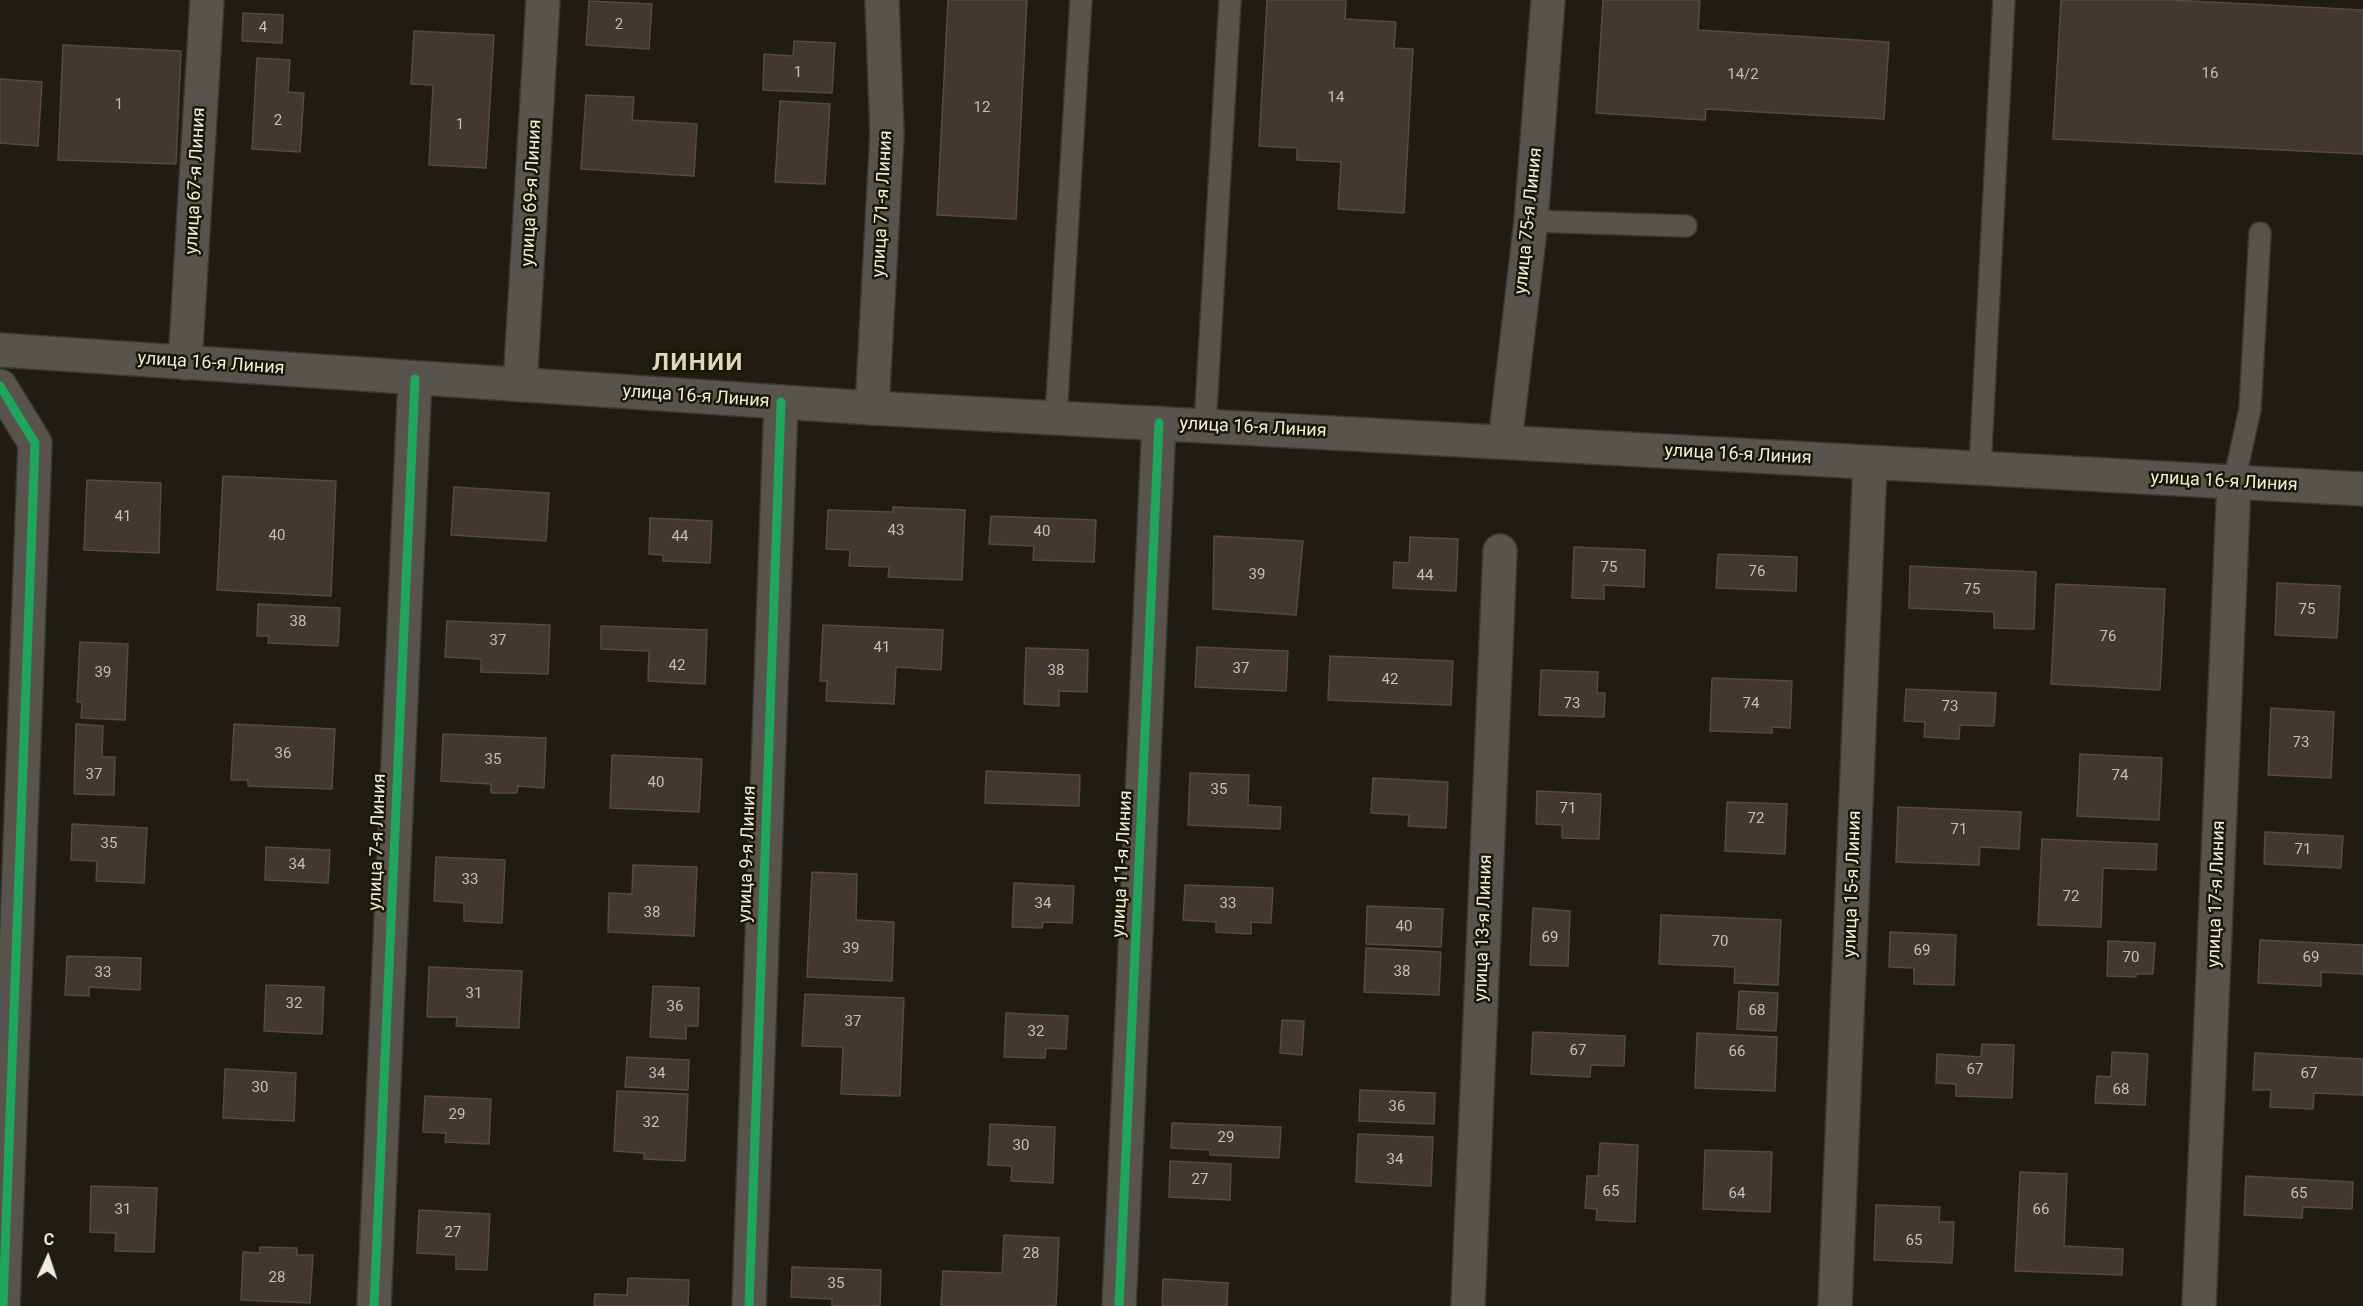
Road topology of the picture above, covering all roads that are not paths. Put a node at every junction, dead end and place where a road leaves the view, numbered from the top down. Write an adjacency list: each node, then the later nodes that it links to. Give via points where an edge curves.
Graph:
1 (207, 0): 12 (street, улица 67-я Линия)
2 (543, 0): 14 (street, улица 69-я Линия)
3 (882, 0): 17 (street, улица 71-я Линия, via 887,134)
4 (1081, 0): 18 (lane)
5 (1230, 0): 20 (lane)
6 (1548, 0): 8 (street, улица 75-я Линия)
7 (2004, 0): 23 (lane)
8 (1531, 221): 9 (lane); 21 (street, улица 75-я Линия)
9 (1686, 226)
10 (2260, 233): 24 (lane, via 2250,409)
11 (0, 350): 12 (street, улица 16-я Линия)
12 (185, 363): 13 (street, улица 16-я Линия)
13 (415, 379): 14 (street, улица 16-я Линия); 28 (street, улица 7-я Линия)
14 (520, 385): 16 (street, улица 16-я Линия)
15 (0, 386): 27 (street, via 35,443)
16 (781, 402): 17 (street, улица 16-я Линия); 29 (street, улица 9-я Линия)
17 (872, 408): 18 (street, улица 16-я Линия)
18 (1056, 417): 19 (street, улица 16-я Линия)
19 (1159, 423): 20 (street, улица 16-я Линия); 30 (street, улица 11-я Линия)
20 (1205, 426): 21 (street, улица 16-я Линия)
21 (1505, 442): 22 (street, улица 16-я Линия)
22 (1870, 462): 23 (street, улица 16-я Линия); 32 (street, улица 15-я Линия)
23 (1980, 468): 24 (street, улица 16-я Линия)
24 (2234, 482): 25 (street, улица 16-я Линия); 33 (street, улица 17-я Линия)
25 (2363, 489)
26 (1500, 551): 31 (street, улица 13-я Линия)
27 (3, 1306)
28 (374, 1306)
29 (749, 1306)
30 (1119, 1306)
31 (1468, 1306)
32 (1835, 1306)
33 (2199, 1306)

